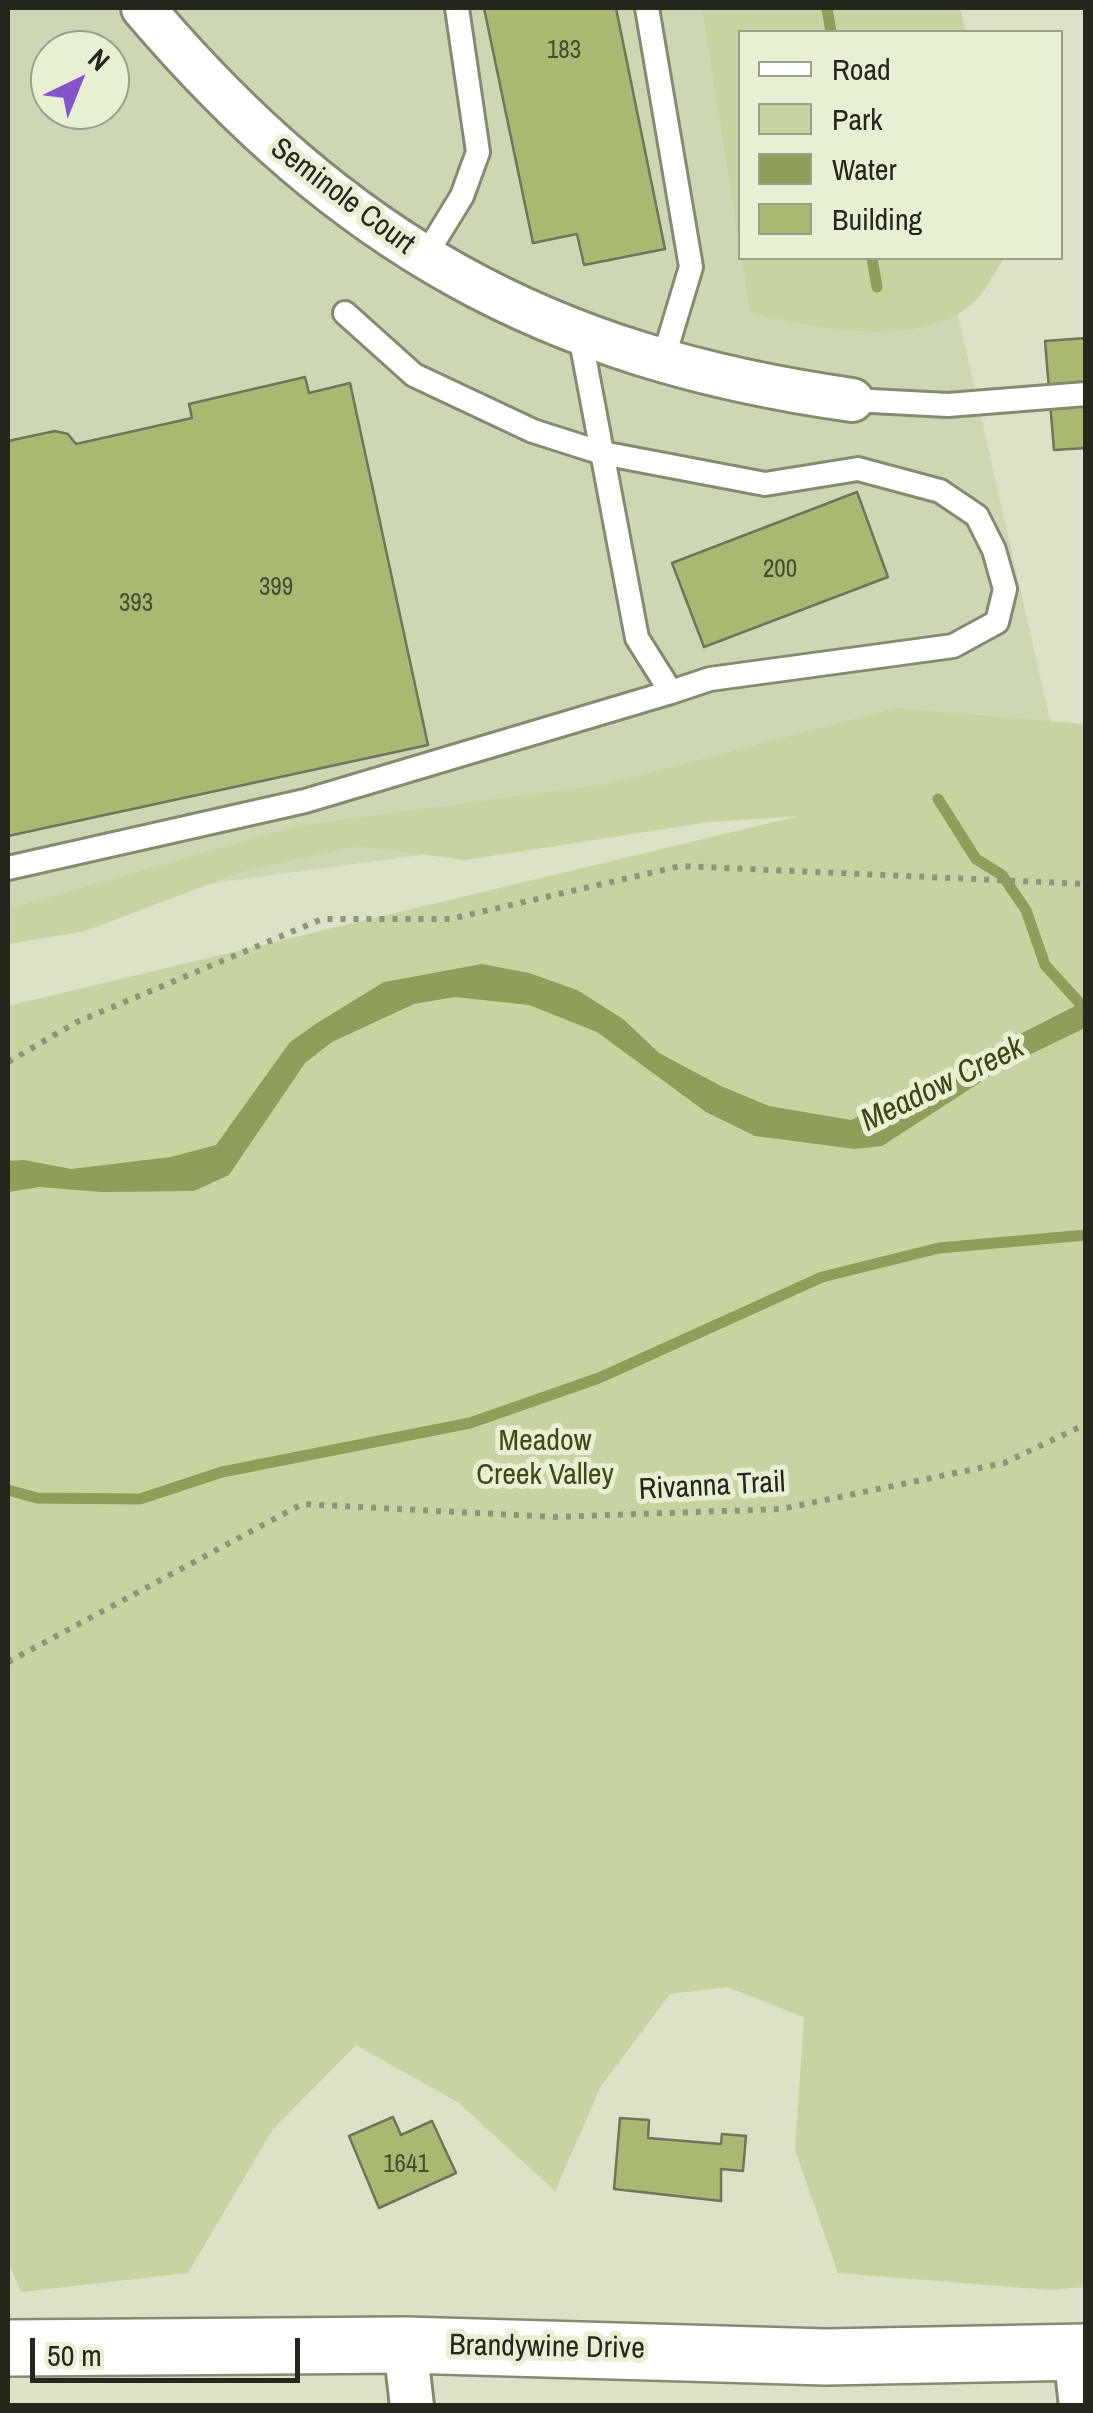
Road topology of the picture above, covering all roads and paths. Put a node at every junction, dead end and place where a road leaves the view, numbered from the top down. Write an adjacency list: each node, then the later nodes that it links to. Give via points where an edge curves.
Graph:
1 (143, 8): 4 (street, Seminole Court, via 270,144)
2 (457, 8): 4 (lane, via 478,152 462,196)
3 (647, 8): 7 (lane, via 691,266)
4 (424, 258): 6 (street, Seminole Court)
5 (345, 313): 10 (lane, via 414,375 533,431)
6 (580, 335): 7 (street, Seminole Court); 10 (lane)
7 (662, 363): 9 (street, Seminole Court)
8 (1086, 394): 9 (lane, via 948,406)
9 (852, 400)
10 (602, 452): 11 (lane, via 638,638); 11 (lane, via 765,484 858,469 896,477 940,491 977,516 994,550 1005,589 997,622 953,646 710,679)
11 (671, 692): 12 (lane, via 304,800)
12 (8, 868)
13 (1086, 884): 14 (path, via 681,866 450,919 322,919 76,1022)
14 (8, 1062)
15 (1086, 1424): 16 (path, Rivanna Trail, via 1004,1463 780,1510 554,1516 302,1504)
16 (8, 1662)
17 (405, 2345): 18 (street, Brandywine Drive); 19 (street, Brandywine Drive); 20 (street)
18 (8, 2348)
19 (1081, 2370)
20 (412, 2406)

